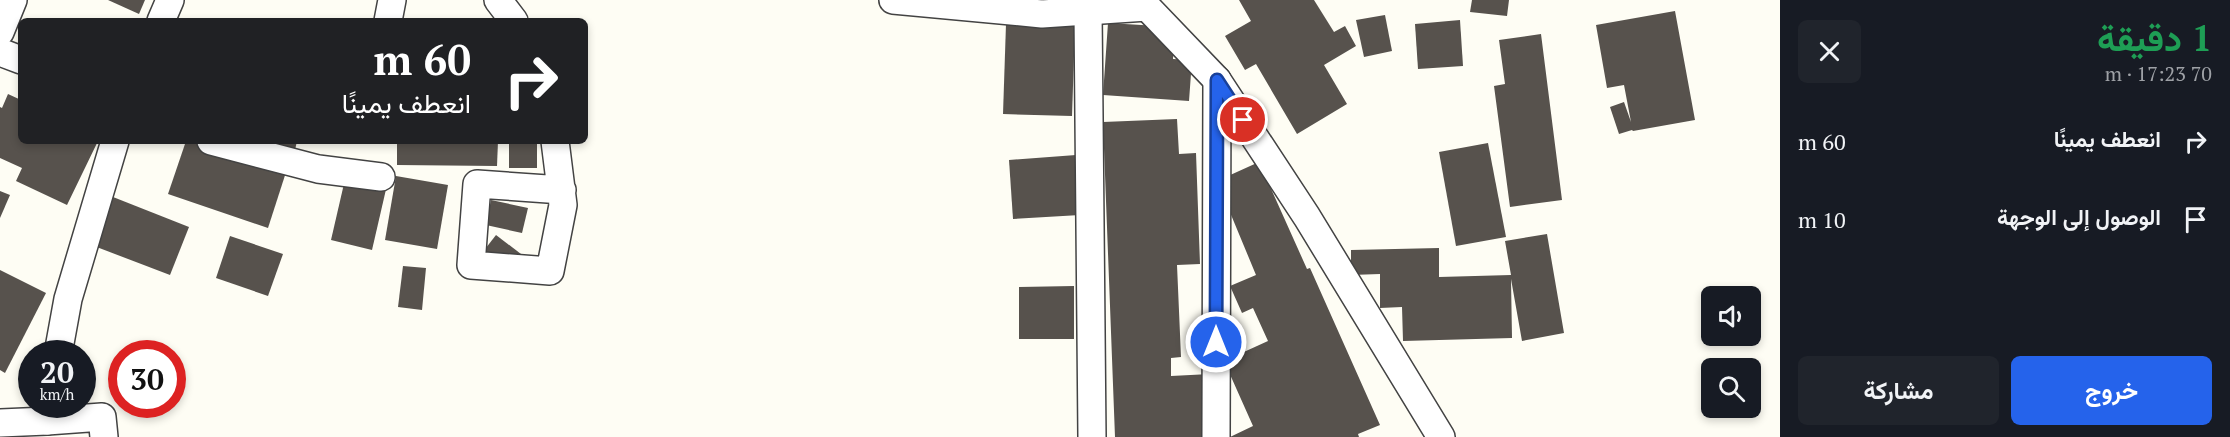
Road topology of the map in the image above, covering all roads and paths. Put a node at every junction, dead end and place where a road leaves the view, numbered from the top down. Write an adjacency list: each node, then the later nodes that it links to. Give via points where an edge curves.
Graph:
1 (13, 0): 11 (street)
2 (170, 0): 8 (street)
3 (392, 0): 9 (street)
4 (498, 0): 10 (street)
5 (902, 1): 7 (street, via 1042,14)
6 (1145, 3): 7 (street); 14 (street)
7 (1091, 5): 25 (street)
8 (162, 18)
9 (389, 18)
10 (512, 18)
11 (0, 32)
12 (0, 52): 13 (street)
13 (18, 59)
14 (1217, 80): 26 (street); 27 (street)
15 (114, 144): 20 (street, via 68,299)
16 (222, 144): 18 (street, via 318,169)
17 (555, 144): 19 (street)
18 (381, 177)
19 (561, 190)
20 (61, 340)
21 (96, 417): 24 (street, via 102,417)
22 (24, 418): 23 (street)
23 (0, 423)
24 (104, 437)
25 (1092, 437)
26 (1216, 437)
27 (1441, 437)

